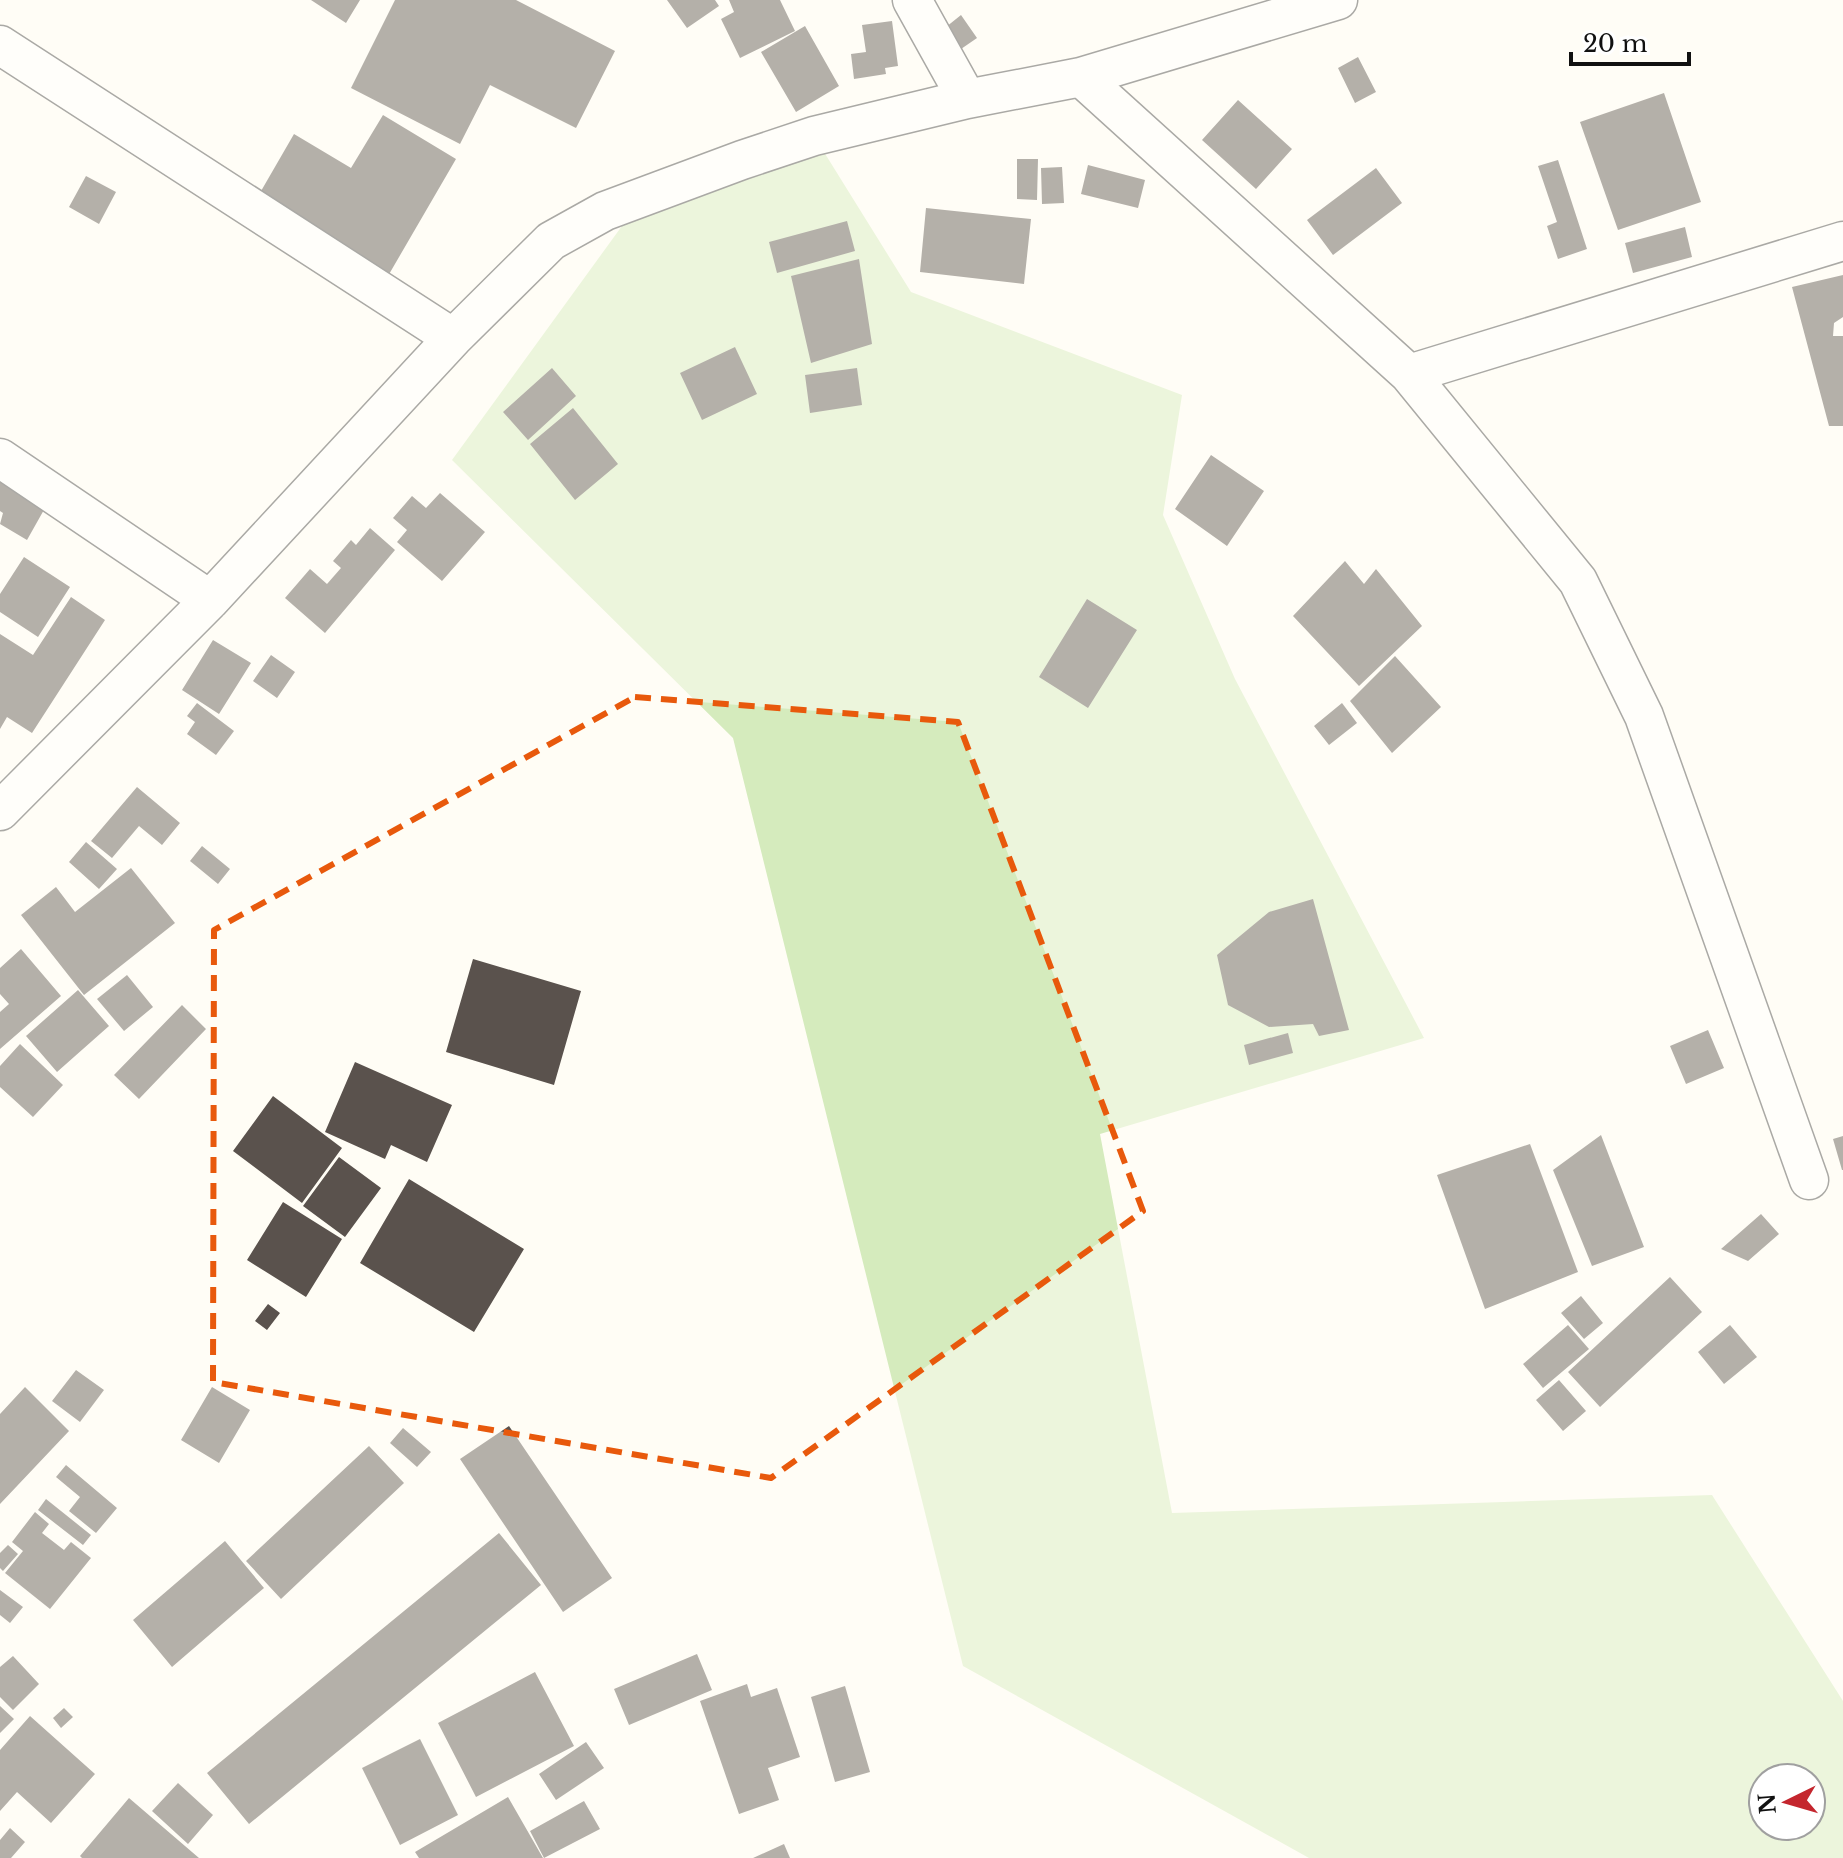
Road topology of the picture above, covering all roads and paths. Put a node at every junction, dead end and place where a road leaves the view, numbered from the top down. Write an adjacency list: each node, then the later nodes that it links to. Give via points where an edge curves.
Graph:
1 (912, 0): 5 (street)
2 (1338, 0): 4 (street)
3 (0, 45): 7 (street)
4 (1081, 77): 5 (street); 8 (street)
5 (967, 99): 7 (street, via 814,136 605,211 551,241)
6 (1843, 241): 8 (street)
7 (453, 338): 10 (street)
8 (1409, 374): 12 (street, via 1578,581 1644,716)
9 (0, 458): 10 (street)
10 (210, 600): 11 (street)
11 (0, 811)
12 (1809, 1180)

